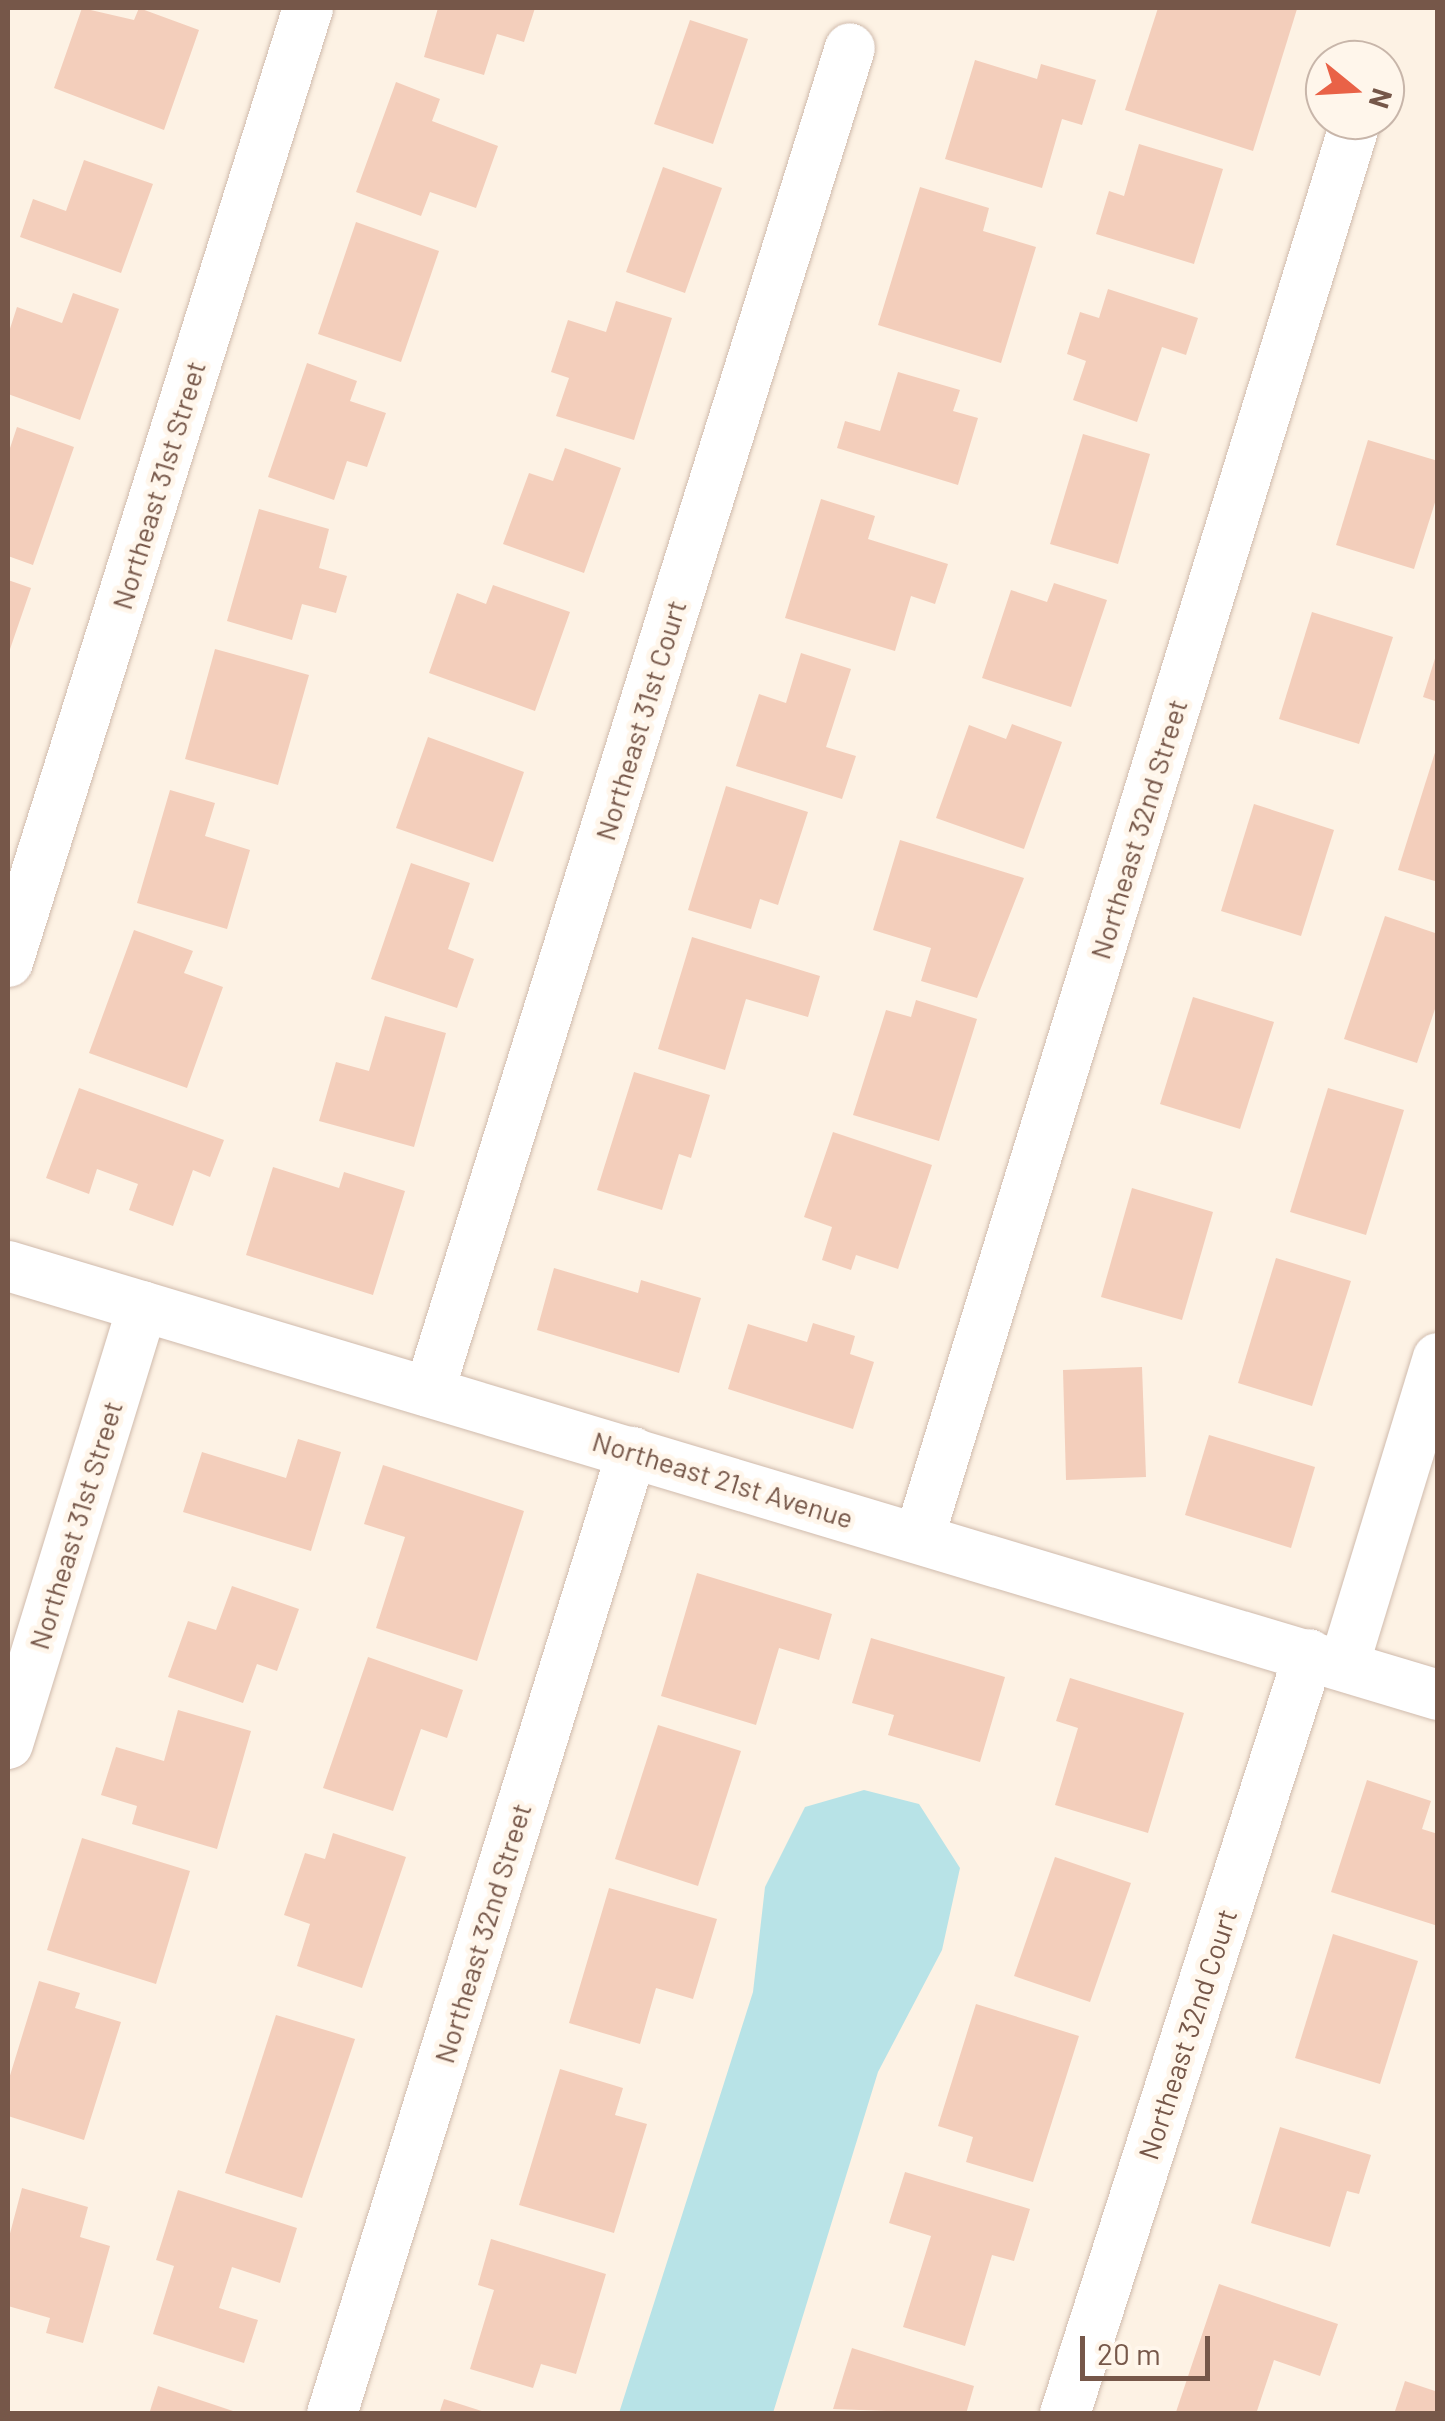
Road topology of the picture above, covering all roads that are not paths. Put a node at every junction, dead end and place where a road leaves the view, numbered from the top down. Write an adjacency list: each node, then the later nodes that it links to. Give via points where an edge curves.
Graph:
1 (308, 8): 4 (street, Northeast 31st Street)
2 (850, 48): 8 (street, Northeast 31st Court)
3 (1350, 140): 10 (street, Northeast 32nd Street)
4 (8, 962)
5 (8, 1266): 6 (street, Northeast 21st Avenue)
6 (142, 1306): 8 (street, Northeast 21st Avenue); 13 (street, Northeast 31st Street)
7 (1438, 1358): 11 (street, Northeast 32nd Court)
8 (429, 1392): 9 (street, Northeast 21st Avenue)
9 (632, 1452): 10 (street, Northeast 21st Avenue); 14 (street, Northeast 32nd Street)
10 (919, 1538): 11 (street, Northeast 21st Avenue)
11 (1327, 1660): 12 (street, Northeast 21st Avenue); 15 (street, Northeast 32nd Court)
12 (1438, 1695)
13 (8, 1744)
14 (332, 2414)
15 (1065, 2414)

